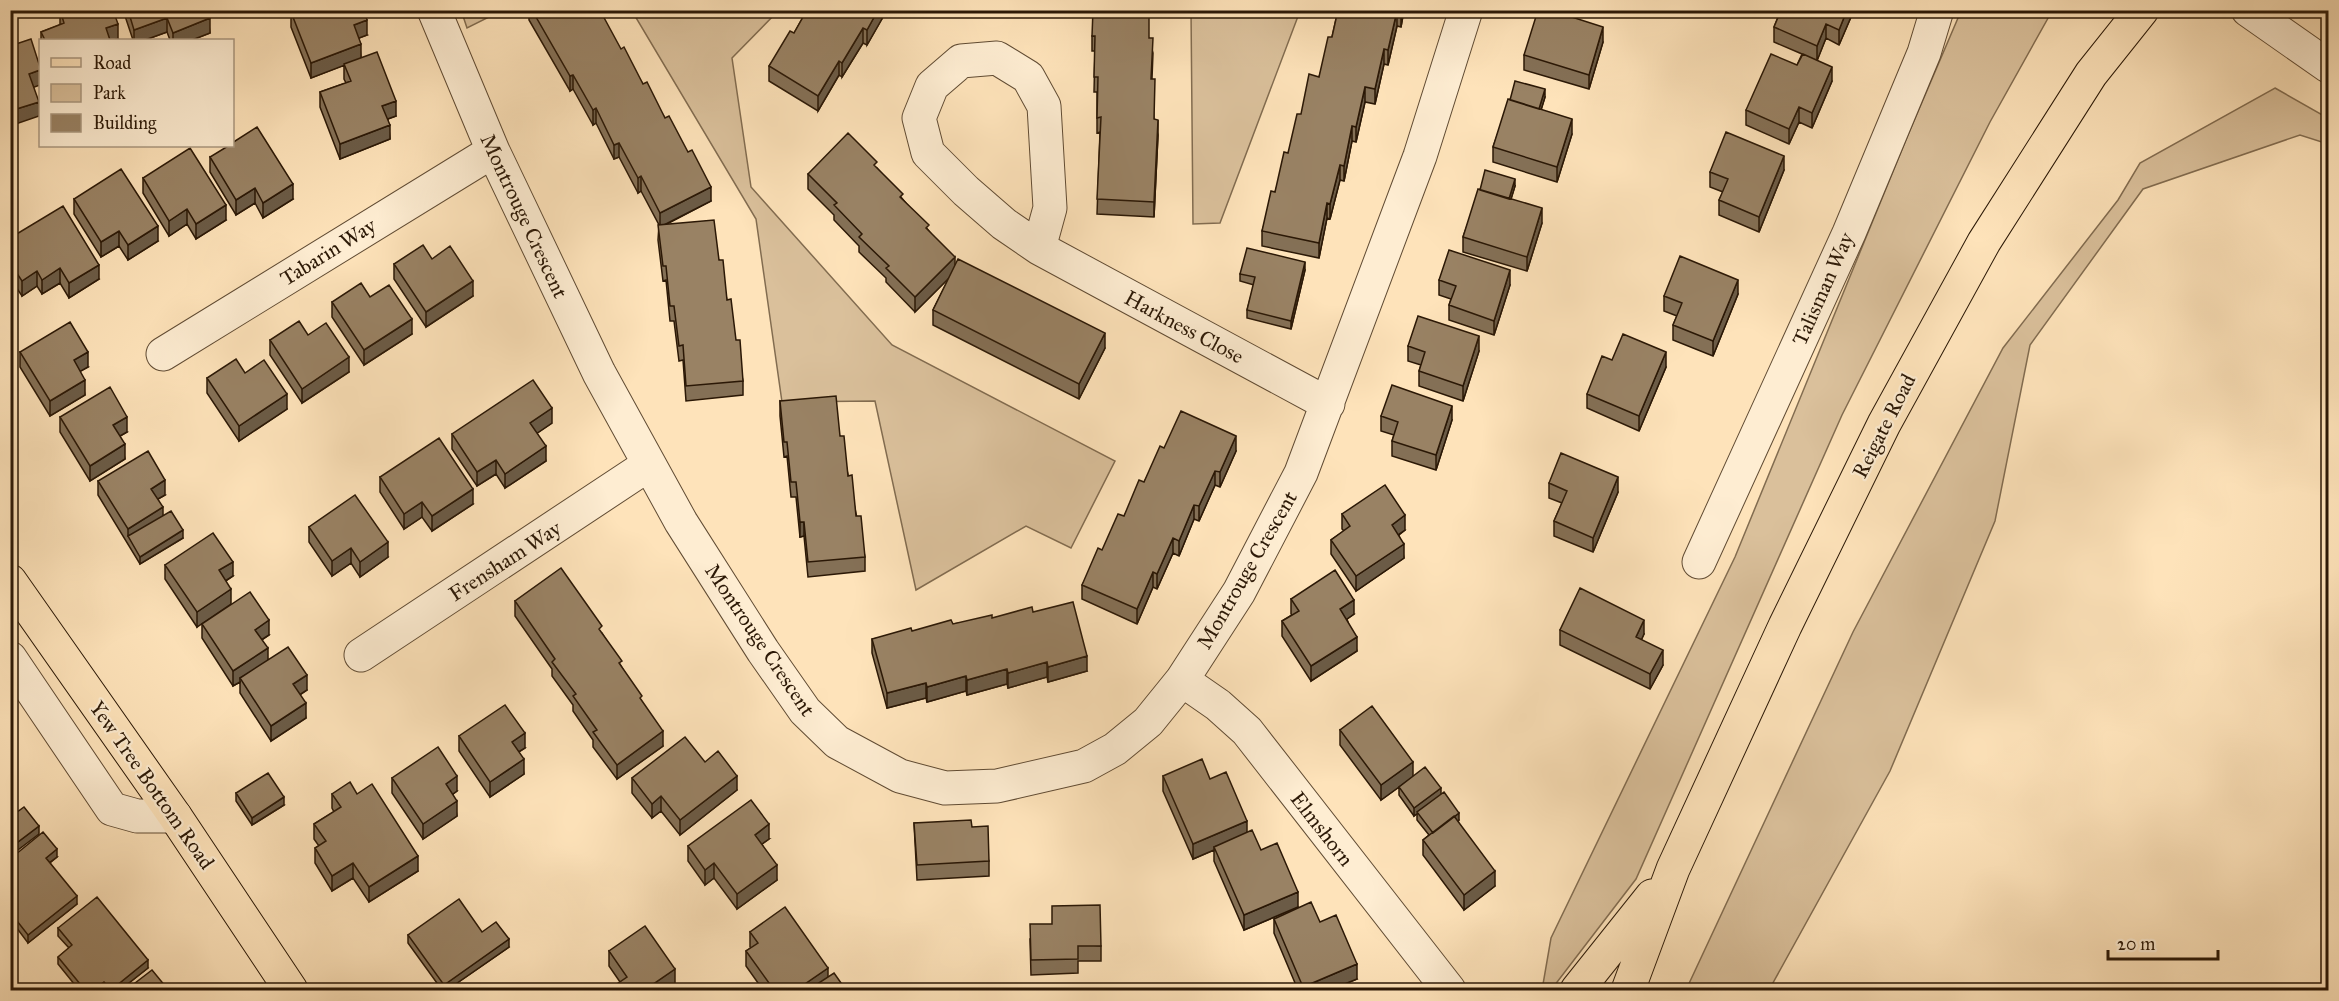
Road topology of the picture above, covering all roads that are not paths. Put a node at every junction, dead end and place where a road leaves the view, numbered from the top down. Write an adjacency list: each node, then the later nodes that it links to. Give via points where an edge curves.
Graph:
1 (434, 10): 7 (street, Montrouge Crescent)
2 (1466, 10): 10 (street, Montrouge Crescent, via 1420,156)
3 (1937, 10): 12 (street, Talisman Way, via 1924,53 1849,232)
4 (2142, 10): 18 (main road, Reigate Road, via 2091,74 1984,242 1889,414 1785,626)
5 (2248, 10): 6 (street)
6 (2328, 66)
7 (493, 151): 9 (street, Tabarin Way); 11 (street, Montrouge Crescent, via 599,373)
8 (1039, 248): 8 (street, Harkness Close, via 1004,224 928,153 919,118 932,86 961,61 997,58 1028,77 1044,106 1050,208); 10 (street, Harkness Close)
9 (163, 354)
10 (1328, 404): 16 (street, Montrouge Crescent, via 1301,472 1239,592)
11 (648, 465): 14 (street, Frensham Way); 16 (street, Montrouge Crescent, via 805,711 837,742 900,776 945,788 997,786 1084,766 1115,749 1148,722)
12 (1699, 562)
13 (10, 581): 17 (main road, Yew Tree Bottom Road)
14 (361, 655)
15 (10, 658): 17 (street, via 112,809 137,816)
16 (1182, 680): 20 (street, Elmshorn, via 1247,731)
17 (175, 816): 19 (main road, Yew Tree Bottom Road)
18 (1673, 869): 21 (main road, Reigate Road); 22 (main road, Reigate Road)
19 (291, 990)
20 (1449, 990)
21 (1577, 990)
22 (1628, 990)

